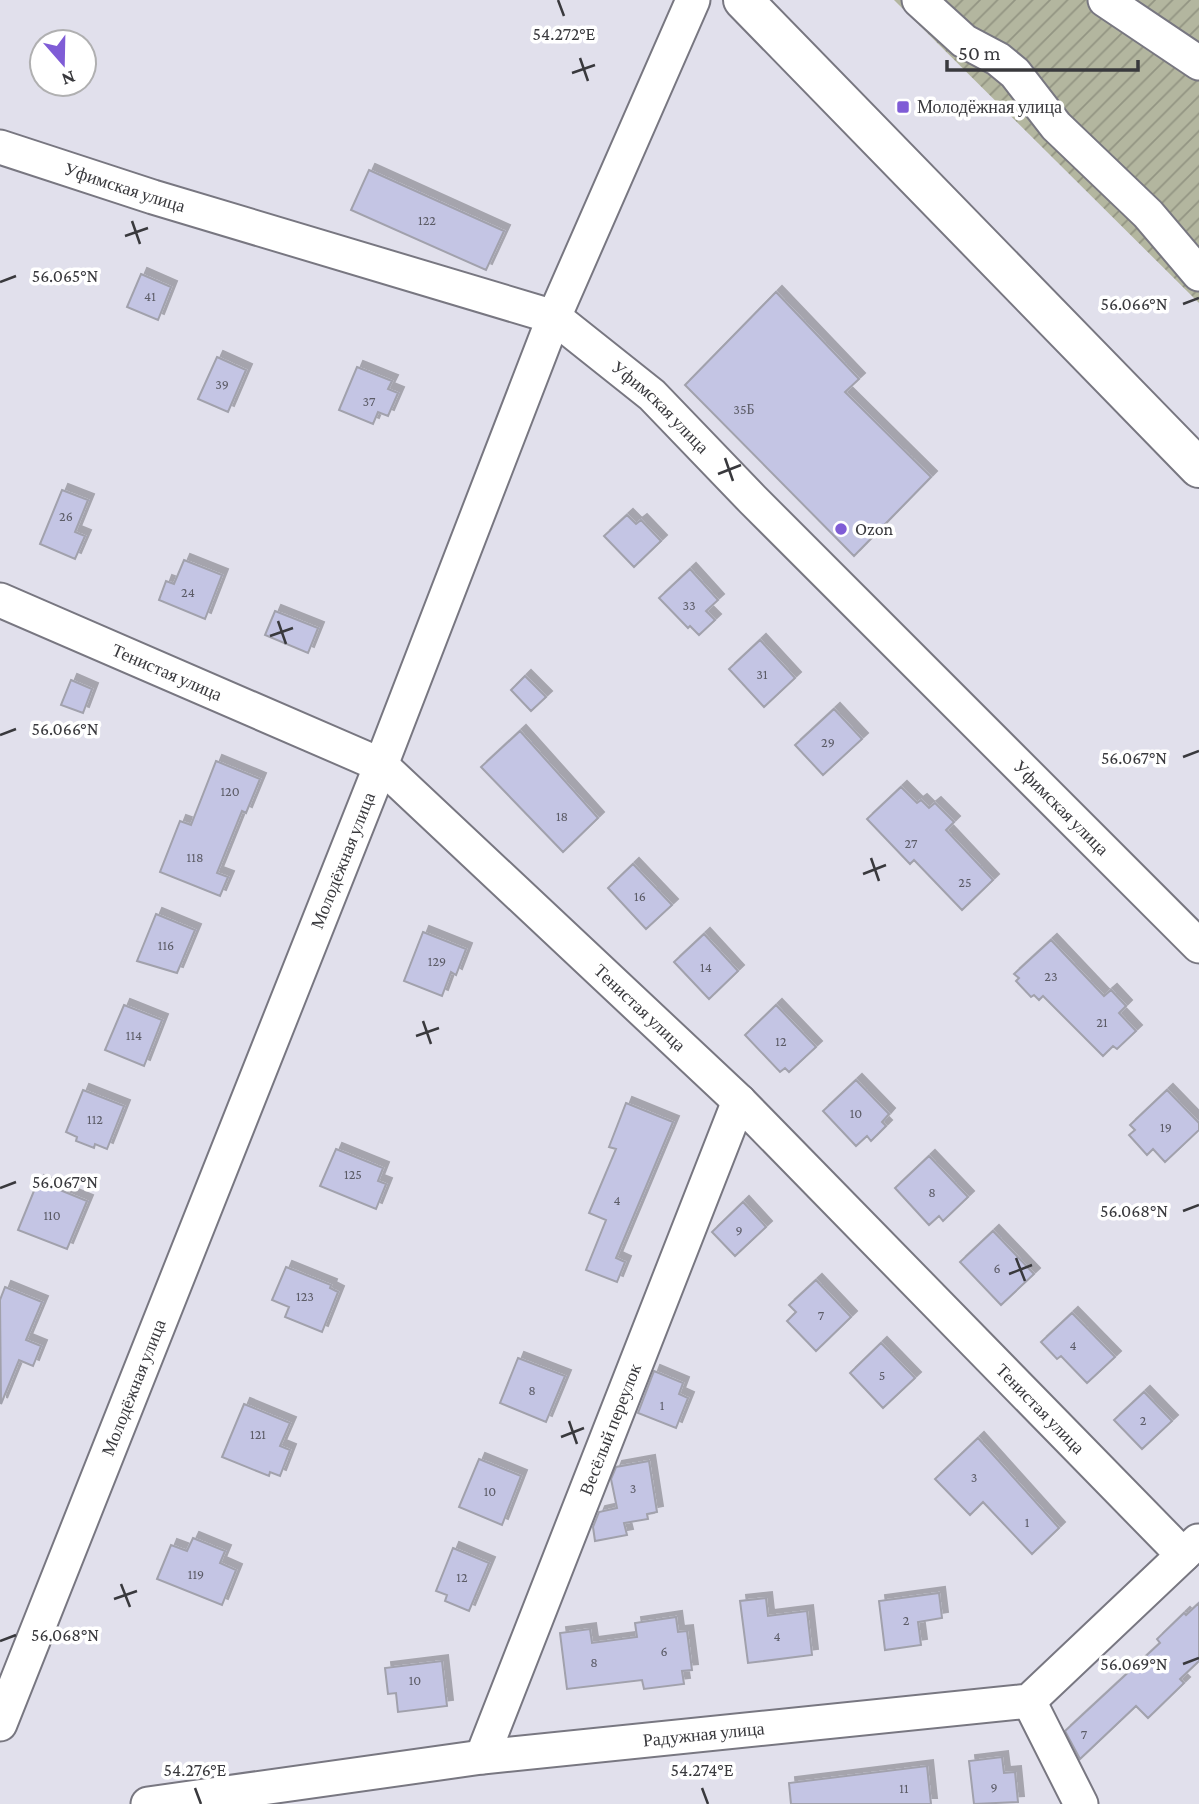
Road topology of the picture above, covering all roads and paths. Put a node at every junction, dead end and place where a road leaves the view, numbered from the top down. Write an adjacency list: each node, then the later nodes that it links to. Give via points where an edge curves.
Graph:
1 (693, 0): 8 (street, Молодёжная улица)
2 (743, 0): 9 (main road)
3 (919, 0): 7 (street, via 964,41 1014,73 1056,125 1148,214)
4 (1104, 0): 5 (street)
5 (1199, 63)
6 (0, 147): 8 (street, Уфимская улица)
7 (1199, 274)
8 (554, 317): 11 (street, Молодёжная улица); 12 (street, Уфимская улица, via 652,395)
9 (1199, 468)
10 (0, 600): 11 (street, Тенистая улица)
11 (381, 765): 13 (street, Тенистая улица); 16 (street, Молодёжная улица)
12 (1199, 946)
13 (739, 1101): 14 (street, Тенистая улица); 17 (street, Весёлый переулок)
14 (1191, 1547): 15 (street)
15 (1029, 1701): 17 (street, Радужная улица); 19 (street)
16 (0, 1724)
17 (482, 1757): 18 (street, Радужная улица)
18 (148, 1804)
19 (1081, 1804)

